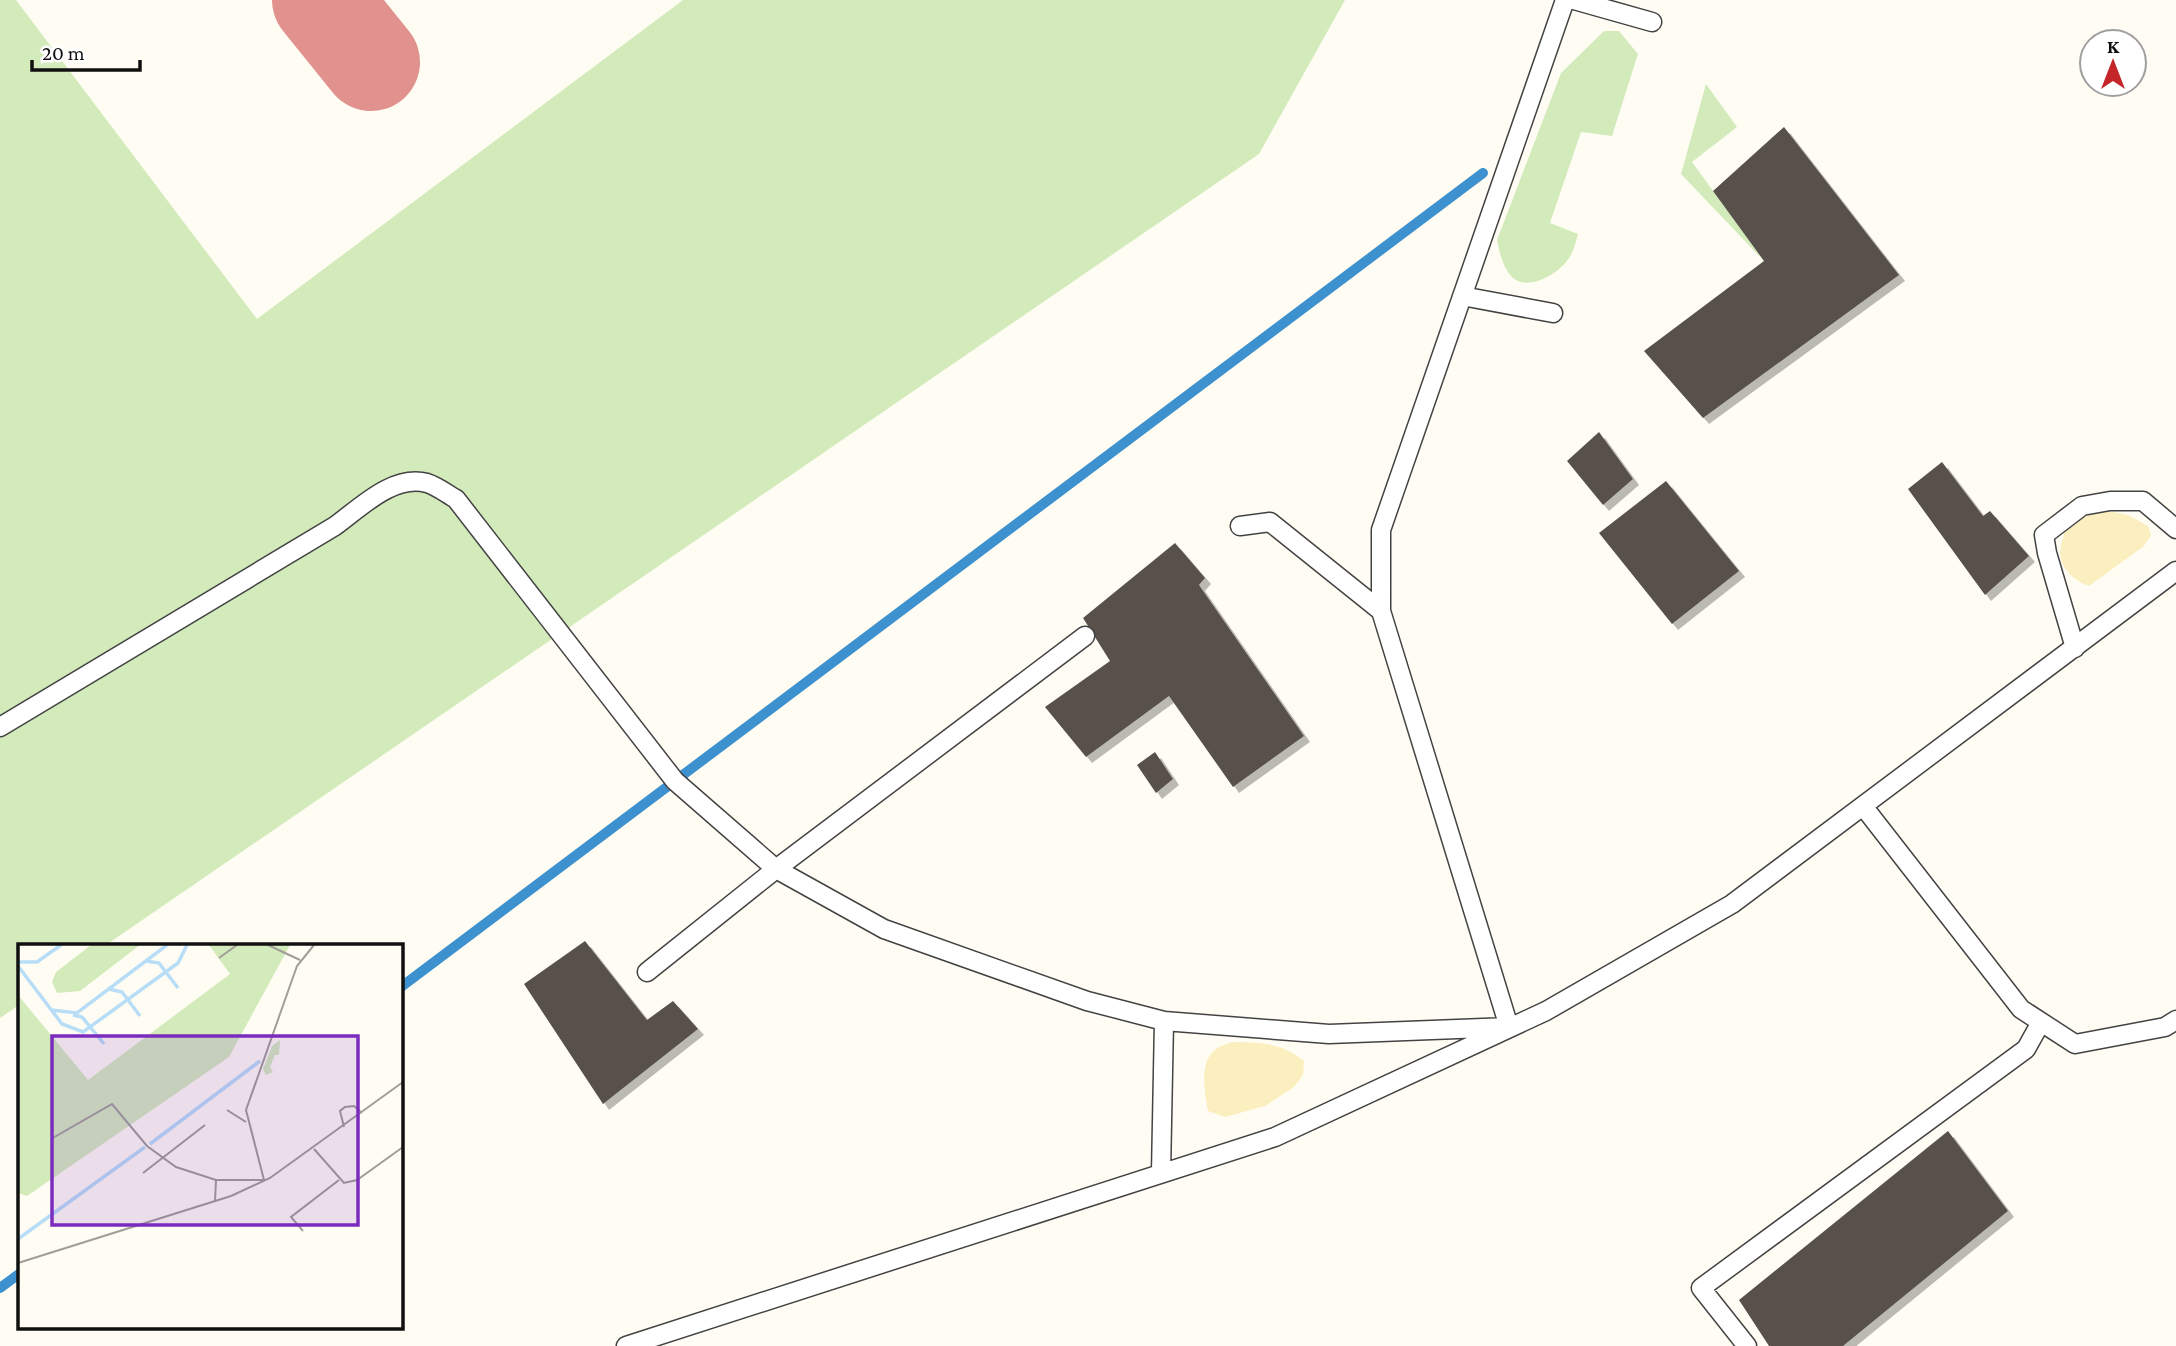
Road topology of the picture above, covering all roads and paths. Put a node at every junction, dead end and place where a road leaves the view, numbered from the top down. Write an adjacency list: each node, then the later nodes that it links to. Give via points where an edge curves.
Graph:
1 (1564, 0): 4 (lane)
2 (1574, 0): 3 (lane)
3 (1652, 22)
4 (1462, 296): 5 (lane); 9 (lane, via 1381,530)
5 (1553, 313)
6 (1240, 526): 9 (lane, via 1270,522)
7 (2176, 529): 11 (lane, via 2143,501 2110,501 2082,506 2044,535)
8 (2176, 571): 11 (lane)
9 (1381, 611): 19 (lane)
10 (1085, 636): 14 (lane)
11 (2075, 648): 13 (lane)
12 (0, 727): 14 (lane, via 400,483 426,483 456,499 675,781)
13 (1863, 806): 18 (lane, via 2021,1009); 19 (lane, via 1732,904)
14 (776, 869): 15 (lane); 17 (lane, via 884,929 1087,1001)
15 (647, 972)
16 (2176, 1020): 18 (lane, via 2165,1027 2075,1044)
17 (1164, 1021): 19 (lane, via 1329,1034); 20 (lane)
18 (2040, 1022): 22 (lane, via 2026,1049 1701,1288)
19 (1509, 1027): 20 (lane, via 1275,1137)
20 (1161, 1173): 21 (lane)
21 (626, 1346)
22 (1747, 1346)

